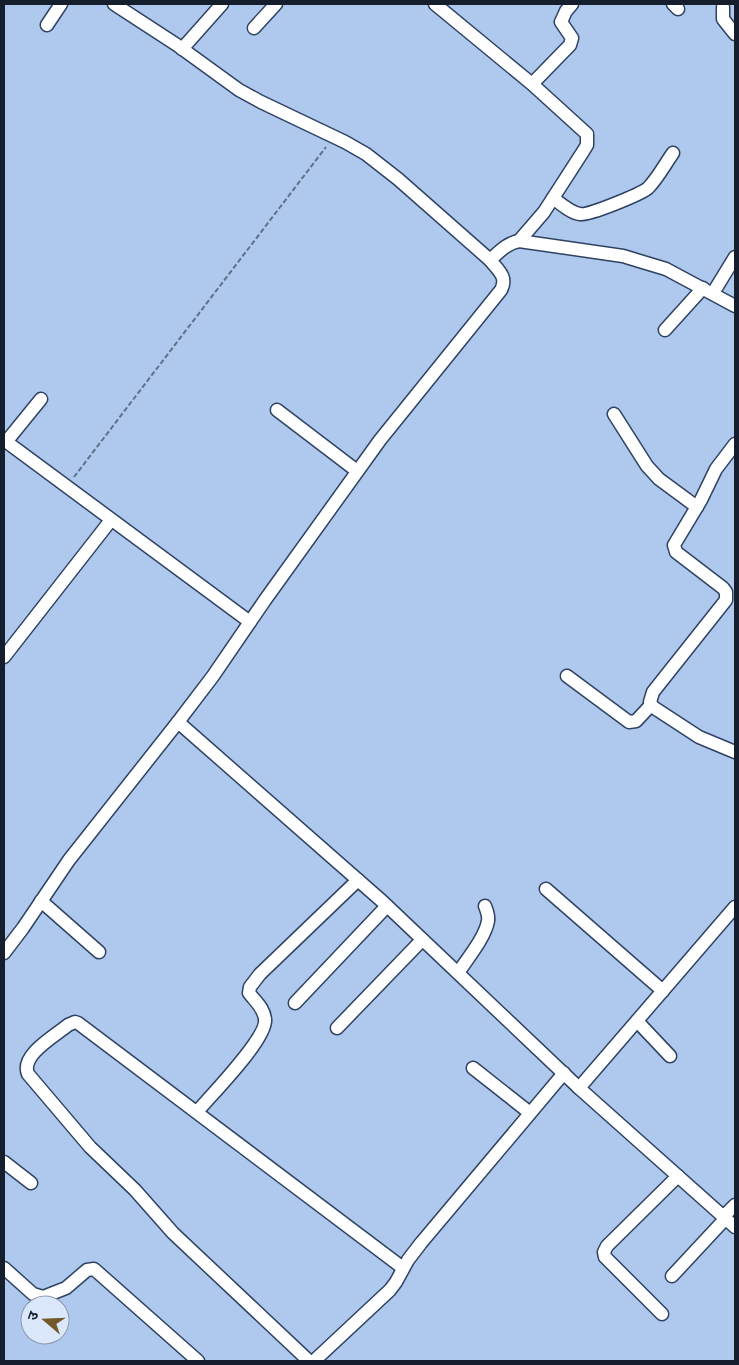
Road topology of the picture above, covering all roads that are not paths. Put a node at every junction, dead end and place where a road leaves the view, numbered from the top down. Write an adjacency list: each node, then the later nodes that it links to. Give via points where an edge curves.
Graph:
1 (61, 4): 8 (street)
2 (114, 4): 11 (street)
3 (222, 4): 11 (street)
4 (276, 4): 9 (street)
5 (435, 4): 12 (street)
6 (572, 4): 12 (street, via 561,22 572,38 570,45)
7 (723, 6): 10 (street, via 723,19)
8 (47, 25)
9 (254, 28)
10 (735, 34)
11 (182, 49): 17 (street, via 239,90 366,154)
12 (532, 84): 14 (street, via 582,129 588,139)
13 (673, 153): 14 (street, via 648,188 597,211 575,213)
14 (554, 198): 15 (street)
15 (519, 242): 17 (street, via 513,242); 18 (street, via 623,256 666,269)
16 (735, 257): 18 (street)
17 (490, 260): 26 (street, via 503,275 501,290)
18 (708, 290): 19 (street); 20 (street)
19 (735, 306)
20 (665, 330)
21 (41, 399): 24 (street)
22 (277, 410): 26 (street)
23 (614, 414): 27 (street, via 647,466)
24 (5, 441): 28 (street)
25 (734, 448): 27 (street, via 716,469)
26 (357, 471): 29 (street)
27 (697, 507): 32 (street, via 673,549 723,588 726,600 653,692)
28 (111, 520): 29 (street); 30 (street)
29 (250, 622): 33 (street)
30 (4, 657)
31 (567, 676): 32 (street, via 629,722 636,721)
32 (651, 705): 34 (street, via 699,737)
33 (178, 722): 35 (street); 37 (street, via 69,860)
34 (735, 752)
35 (358, 880): 38 (street); 53 (street, via 250,987 249,993 264,1011 266,1023 255,1045)
36 (546, 889): 45 (street)
37 (41, 901): 42 (street); 43 (street)
38 (387, 906): 41 (street); 46 (street)
39 (485, 906): 44 (street, via 488,924)
40 (735, 907): 45 (street)
41 (422, 940): 44 (street); 48 (street)
42 (98, 952)
43 (4, 953)
44 (458, 973): 51 (street)
45 (663, 991): 47 (street)
46 (295, 1003)
47 (637, 1021): 49 (street); 52 (street)
48 (337, 1028)
49 (670, 1056)
50 (473, 1068): 54 (street)
51 (564, 1073): 52 (street); 54 (street)
52 (579, 1088): 56 (street)
53 (197, 1112): 61 (street); 65 (street, via 75,1022 31,1055 26,1064 28,1074 90,1147 135,1190 173,1233)
54 (530, 1113): 61 (street)
55 (4, 1162): 57 (street)
56 (678, 1176): 59 (street); 63 (street, via 604,1252)
57 (31, 1183)
58 (735, 1205): 59 (street)
59 (728, 1220): 62 (street)
60 (4, 1268): 64 (street, via 33,1294 43,1297 66,1288 87,1270 94,1269)
61 (403, 1268): 66 (street, via 390,1290)
62 (672, 1276)
63 (662, 1314)
64 (198, 1361)
65 (309, 1361)
66 (314, 1361)

